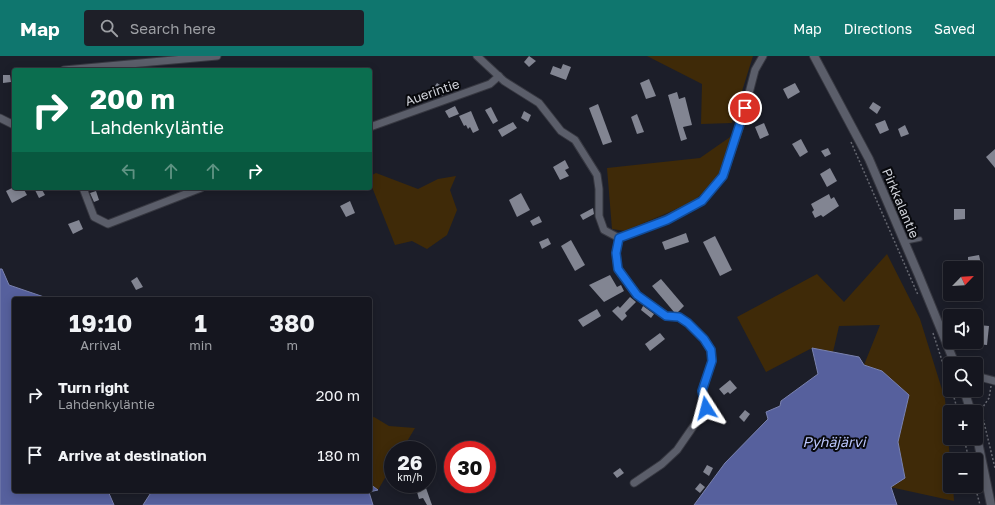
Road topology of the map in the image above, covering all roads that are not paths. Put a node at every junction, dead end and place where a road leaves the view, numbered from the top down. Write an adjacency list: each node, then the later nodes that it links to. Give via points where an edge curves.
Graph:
1 (217, 56): 5 (street)
2 (477, 56): 6 (street)
3 (763, 56): 12 (street, via 756,70 723,176 702,201 667,220)
4 (814, 56): 14 (street, Pirkkalantie, via 869,159)
5 (86, 68)
6 (499, 76): 9 (street, Auerintie, via 490,84); 12 (street, via 539,104 561,131 575,140 597,175 599,216 604,230)
7 (0, 118): 8 (street)
8 (12, 124)
9 (372, 126)
10 (84, 190): 11 (street, via 94,217 108,224)
11 (197, 190)
12 (619, 238): 19 (street, via 616,253 618,269 637,295 666,316 679,317 688,323 711,350 712,361 702,391 706,408 677,450)
13 (920, 239): 14 (lane)
14 (904, 242): 15 (street, Pirkkalantie)
15 (952, 357)
16 (983, 378): 17 (street)
17 (993, 381)
18 (979, 445): 20 (street)
19 (634, 483)
20 (991, 505)

